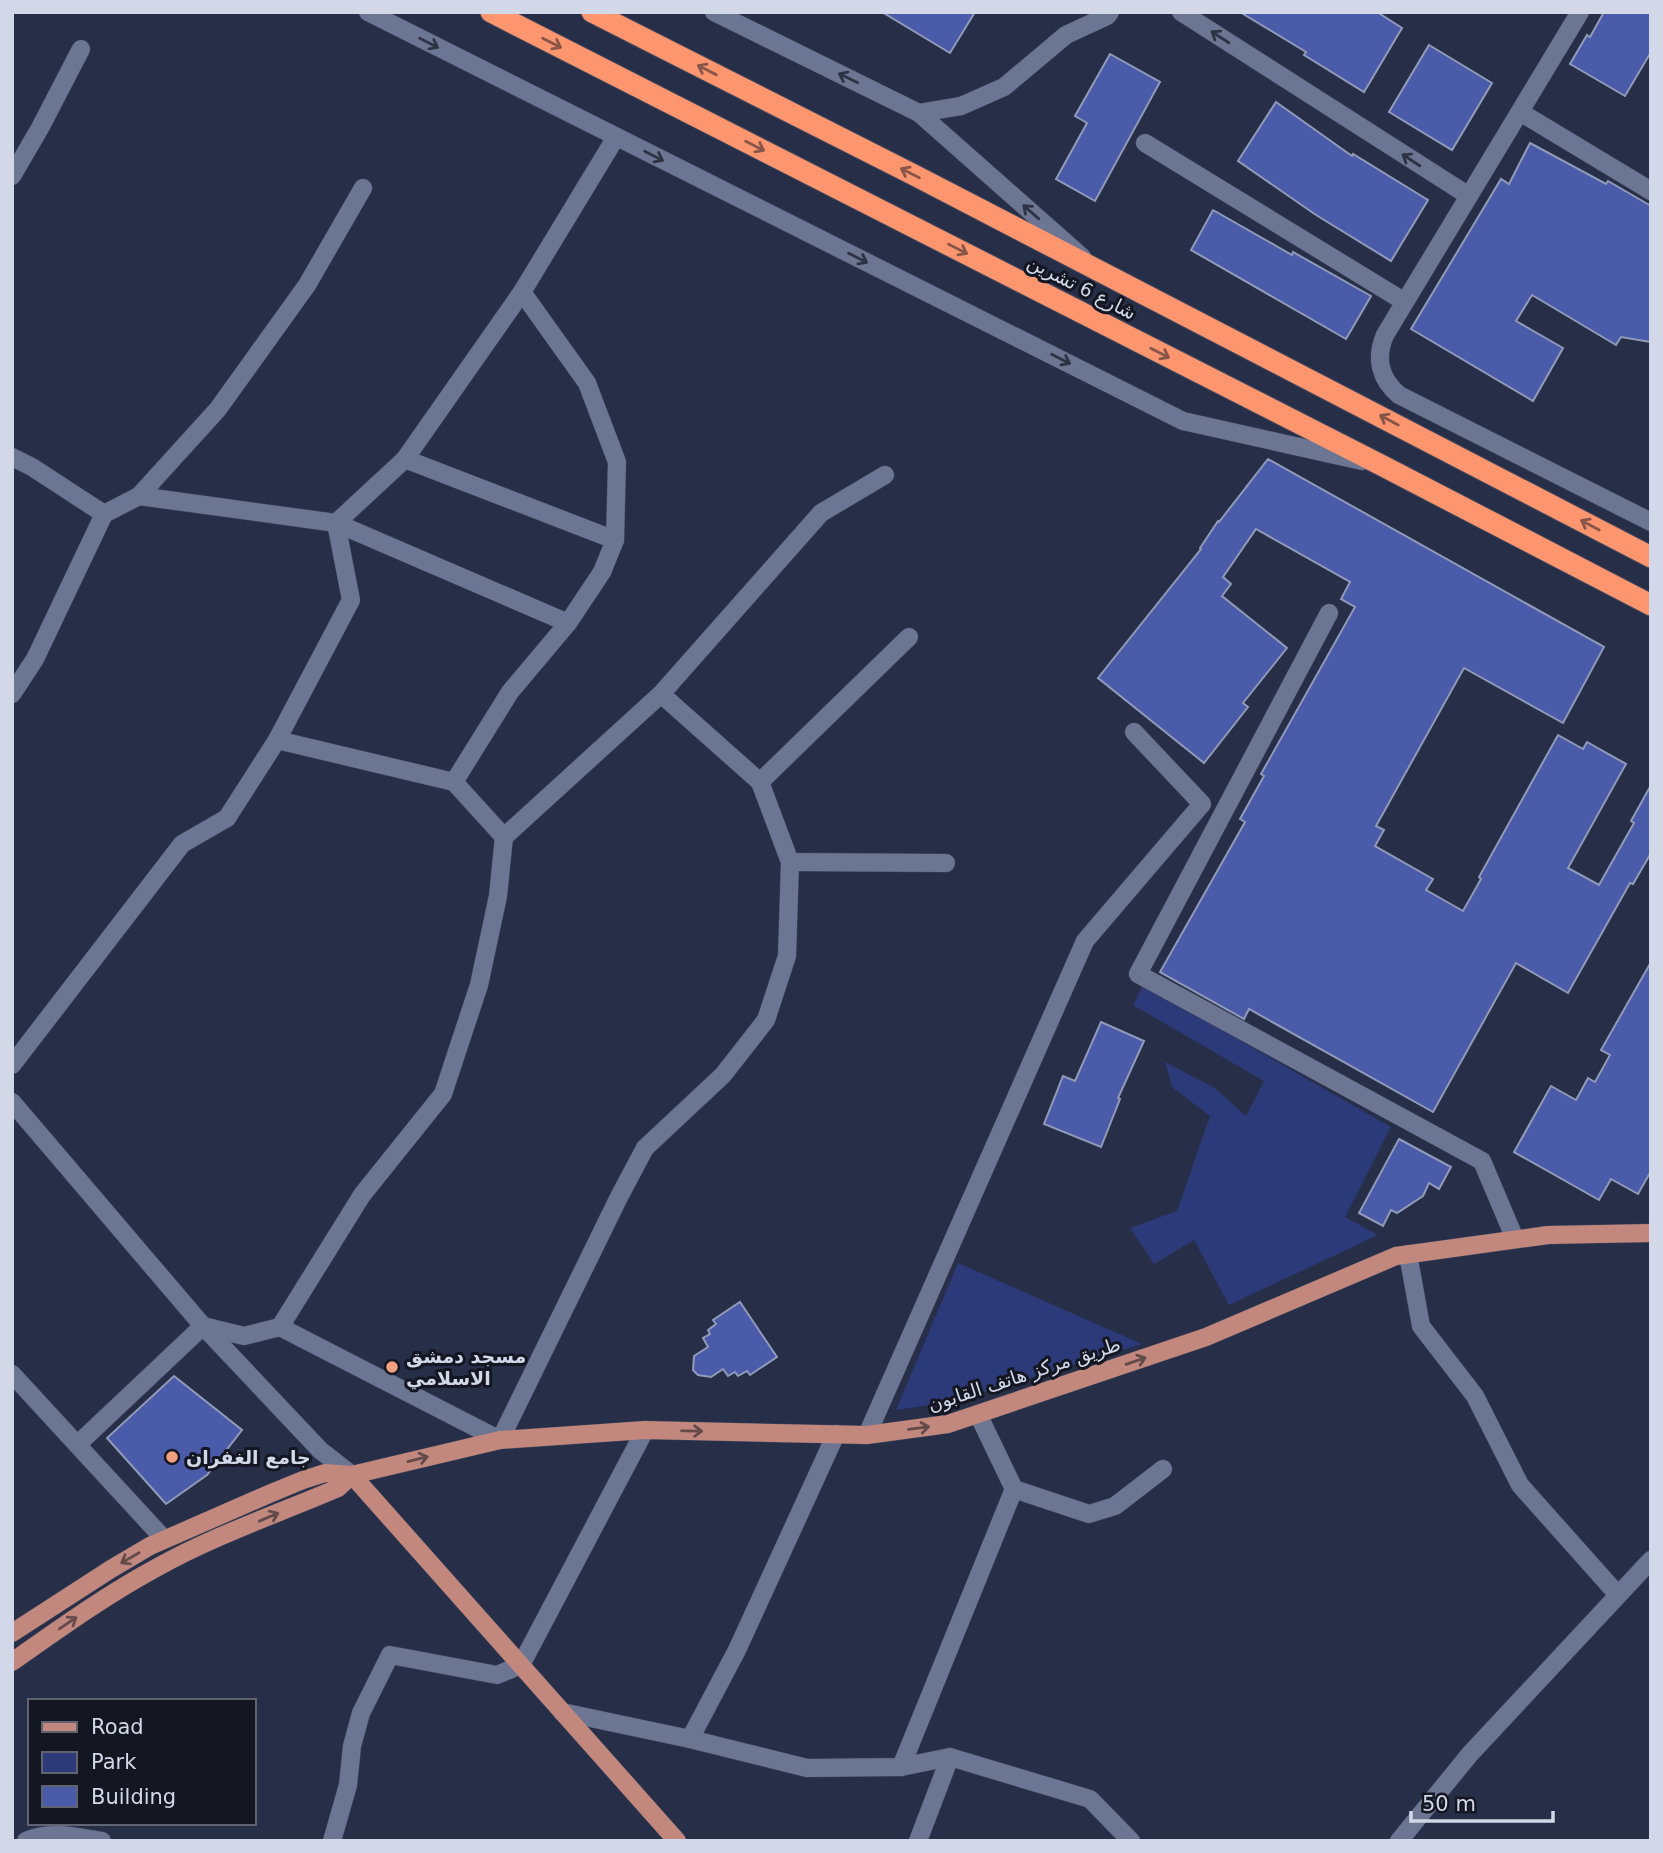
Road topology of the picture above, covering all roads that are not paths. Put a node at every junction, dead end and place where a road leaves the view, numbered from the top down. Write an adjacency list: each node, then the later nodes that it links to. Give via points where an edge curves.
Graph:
1 (368, 12): 11 (street, one-way to 11)
2 (491, 12): 22 (highway, شارع 6 تشرين, one-way to 22)
3 (593, 12): 17 (highway, شارع 6 تشرين, one-way to 3)
4 (714, 12): 10 (street, one-way to 4)
5 (1110, 12): 10 (street, via 1066,35 1004,87 961,106)
6 (1181, 12): 16 (street, one-way to 6)
7 (1580, 12): 9 (street)
8 (81, 49): 13 (street)
9 (1520, 112): 15 (street); 16 (street)
10 (919, 113): 17 (street, one-way to 10)
11 (616, 137): 18 (street); 22 (street, one-way to 22, via 1183,421)
12 (1145, 144): 19 (street)
13 (12, 176)
14 (363, 188): 24 (street, via 307,285 226,398)
15 (1651, 191)
16 (1469, 196): 19 (street)
17 (1100, 273): 29 (highway, شارع 6 تشرين, one-way to 17)
18 (522, 292): 21 (street); 28 (street, via 587,383 617,462)
19 (1405, 302): 26 (street, via 1380,353 1385,380 1399,395)
20 (12, 457): 25 (street)
21 (405, 459): 27 (street); 28 (street)
22 (1382, 466): 30 (highway, شارع 6 تشرين)
23 (885, 475): 35 (street, via 821,513)
24 (139, 496): 25 (street); 27 (street)
25 (104, 514): 34 (street, via 35,659)
26 (1651, 522)
27 (336, 523): 32 (street); 37 (street, via 351,600)
28 (615, 540): 32 (street, via 602,572)
29 (1651, 557)
30 (1651, 605)
31 (1329, 613): 46 (street, via 1138,974 1482,1161)
32 (568, 624): 38 (street, via 510,692)
33 (909, 637): 39 (street)
34 (12, 694)
35 (661, 694): 39 (street); 40 (street)
36 (1135, 732): 54 (street, via 1202,804 1085,940)
37 (277, 740): 38 (street); 43 (street, via 227,818 182,844)
38 (454, 782): 40 (street)
39 (760, 782): 41 (street)
40 (504, 837): 49 (street, via 498,896 480,985 443,1094 362,1195)
41 (790, 862): 42 (street); 55 (street, via 787,956 766,1020 723,1075 645,1148)
42 (946, 863)
43 (12, 1065)
44 (12, 1101): 48 (street)
45 (1651, 1233): 46 (main road, طريق مركز هاتف القابون)
46 (1515, 1239): 47 (main road, طريق مركز هاتف القابون)
47 (1408, 1254): 51 (main road, طريق مركز هاتف القابون, one-way to 47, via 1206,1337); 62 (street, via 1421,1326 1475,1396 1520,1485)
48 (203, 1326): 49 (street, via 244,1336); 56 (street); 58 (street, via 320,1450)
49 (280, 1327): 55 (street)
50 (12, 1374): 56 (street)
51 (978, 1414): 54 (main road, طريق مركز هاتف القابون, one-way to 51, via 948,1424); 59 (street)
52 (645, 1430): 53 (main road, طريق مركز هاتف القابون, one-way to 53); 55 (main road, طريق مركز هاتف القابون); 65 (street)
53 (836, 1434): 54 (main road, طريق مركز هاتف القابون); 67 (street)
54 (867, 1434)
55 (500, 1440): 58 (main road, طريق مركز هاتف القابون, one-way to 55)
56 (78, 1444): 60 (street)
57 (1163, 1469): 59 (street, via 1115,1506 1090,1514)
58 (352, 1475): 60 (main road, via 325,1473 303,1480); 64 (main road, one-way to 58, via 157,1567 338,1488); 65 (main road)
59 (1014, 1489): 69 (street)
60 (164, 1539): 63 (main road, one-way to 63)
61 (1651, 1560): 62 (street)
62 (1618, 1595): 76 (street, via 1470,1754)
63 (12, 1633)
64 (12, 1662)
65 (521, 1665): 66 (main road); 72 (street, via 498,1675 390,1655 361,1713)
66 (562, 1712): 67 (street); 73 (main road)
67 (691, 1739): 69 (street, via 807,1768)
68 (950, 1757): 69 (street); 74 (street); 75 (street, via 1090,1799)
69 (901, 1767)
70 (26, 1841): 71 (street, via 58,1834)
71 (102, 1841)
72 (332, 1841)
73 (677, 1841)
74 (918, 1841)
75 (1131, 1841)
76 (1399, 1841)

